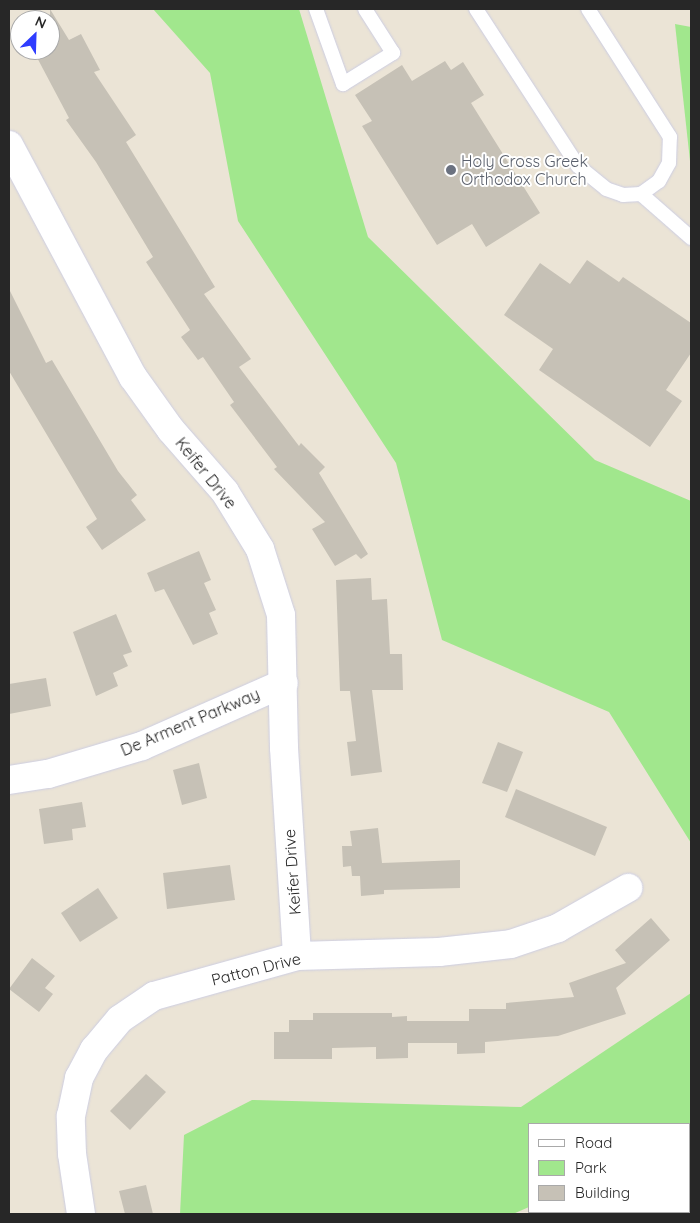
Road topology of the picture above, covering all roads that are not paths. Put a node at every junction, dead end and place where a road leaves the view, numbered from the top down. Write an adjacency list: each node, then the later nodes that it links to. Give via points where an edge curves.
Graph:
1 (316, 9): 2 (lane, via 343,84 393,53)
2 (365, 9)
3 (476, 9): 6 (lane, via 578,166 606,189 622,195)
4 (588, 9): 6 (lane, via 670,137 669,163 659,181)
5 (9, 145): 8 (street, Keifer Drive, via 133,377 171,430 225,492 260,549 281,615)
6 (641, 194): 7 (lane)
7 (691, 238)
8 (284, 683): 9 (street, De Arment Parkway, via 142,746 48,774); 11 (street, Keifer Drive, via 284,748)
9 (9, 780)
10 (628, 888): 11 (street, Patton Drive, via 558,928 511,944 439,952)
11 (298, 956): 12 (street, Patton Drive, via 154,996 120,1019 104,1038 79,1078 71,1116 72,1154)
12 (81, 1214)

